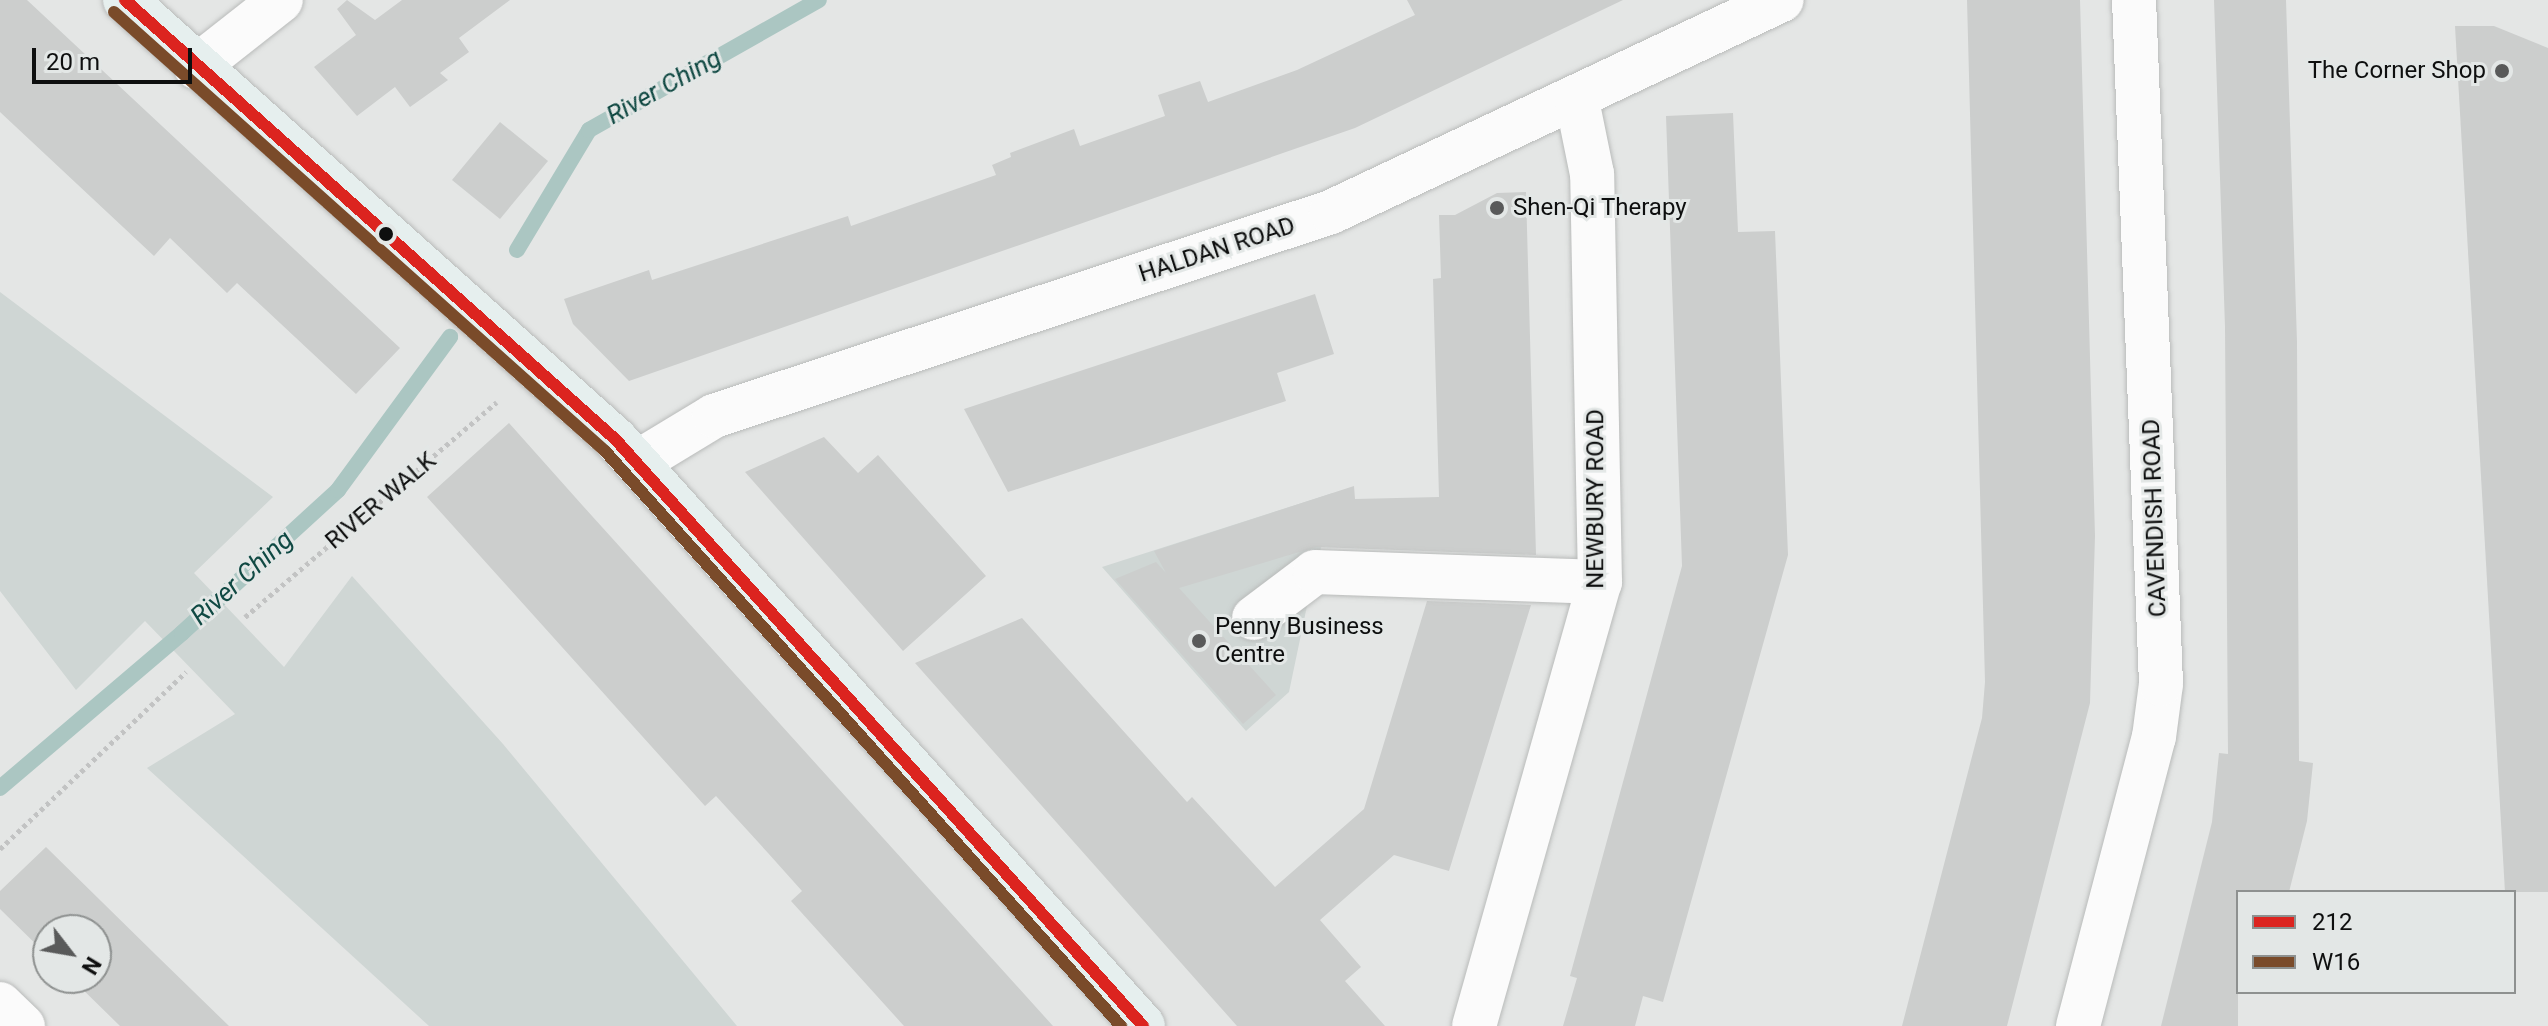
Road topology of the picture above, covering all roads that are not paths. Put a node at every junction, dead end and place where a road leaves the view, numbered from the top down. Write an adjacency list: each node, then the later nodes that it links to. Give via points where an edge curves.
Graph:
1 (125, 0): 5 (main road)
2 (281, 0): 5 (street)
3 (1782, 0): 6 (street, HALDAN ROAD)
4 (2134, 0): 14 (street, CAVENDISH ROAD, via 2161,684 2154,737)
5 (196, 67): 7 (main road)
6 (1577, 100): 7 (street, HALDAN ROAD, via 1331,212 714,416); 8 (street, NEWBURY ROAD, via 1592,174)
7 (638, 462): 12 (main road)
8 (1600, 582): 9 (street, via 1315,572); 13 (street, NEWBURY ROAD)
9 (1254, 618)
10 (0, 1004): 11 (street)
11 (23, 1026)
12 (1143, 1026)
13 (1474, 1026)
14 (2078, 1026)

